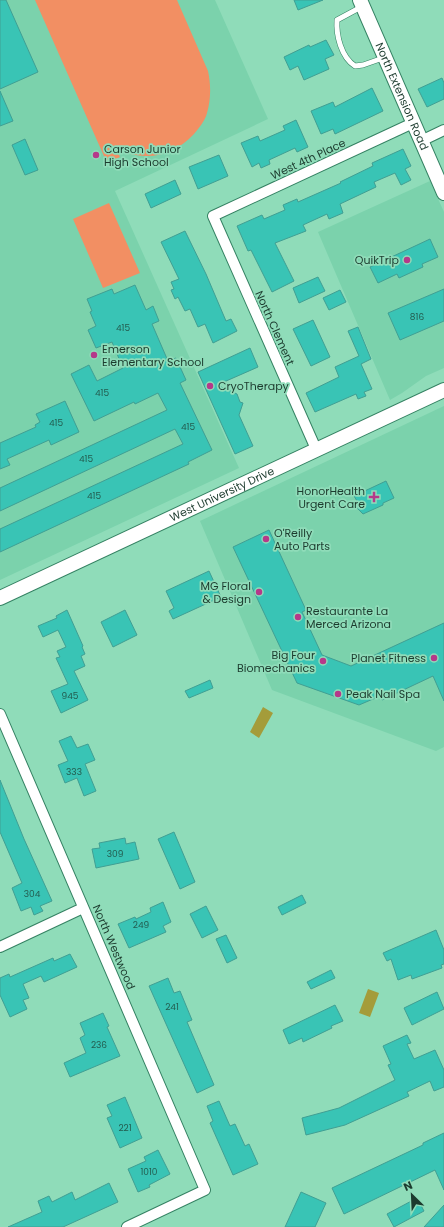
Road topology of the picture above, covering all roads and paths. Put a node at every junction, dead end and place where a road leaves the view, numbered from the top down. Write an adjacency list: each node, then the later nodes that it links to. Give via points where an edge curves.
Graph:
1 (361, 3): 2 (main road, North Extension Road); 2 (lane, via 337,20 338,35 346,58 355,66)
2 (384, 58): 3 (main road, North Extension Road)
3 (413, 123): 5 (main road, North Extension Road); 7 (street, West 4th Place)
4 (444, 130): 5 (street)
5 (421, 141): 6 (main road, North Extension Road)
6 (444, 193)
7 (213, 216): 9 (street, North Clement)
8 (444, 390): 9 (main road, West University Drive)
9 (316, 449): 10 (main road, West University Drive)
10 (0, 598)
11 (0, 714): 12 (street, North Westwood)
12 (84, 908): 13 (street); 14 (street, North Westwood, via 205,1190)
13 (0, 947)
14 (126, 1227)

